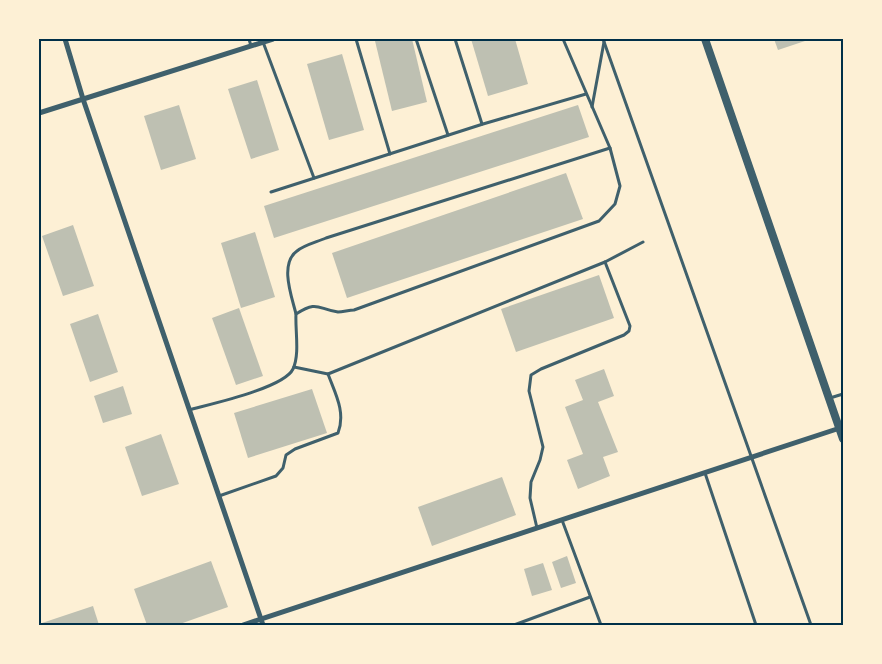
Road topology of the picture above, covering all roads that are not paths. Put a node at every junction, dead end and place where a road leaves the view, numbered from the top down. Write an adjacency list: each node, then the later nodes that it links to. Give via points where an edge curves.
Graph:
1 (65, 39): 13 (street)
2 (249, 39): 11 (lane)
3 (273, 39): 10 (street)
4 (356, 39): 19 (lane)
5 (416, 39): 17 (lane)
6 (455, 39): 16 (lane)
7 (563, 39): 12 (lane)
8 (705, 39): 28 (street)
9 (603, 40): 14 (lane); 32 (lane)
10 (263, 42): 11 (street); 20 (lane)
11 (252, 46): 13 (street)
12 (586, 94): 14 (lane); 16 (lane)
13 (83, 99): 15 (street); 29 (street)
14 (592, 108): 18 (lane)
15 (39, 113)
16 (482, 124): 17 (lane)
17 (448, 135): 19 (lane)
18 (610, 148): 24 (lane, via 326,238 296,251 289,264 289,286); 24 (lane, via 620,186 615,204 599,221 354,310 338,312 322,306 309,306)
19 (390, 154): 20 (lane)
20 (314, 178): 21 (lane)
21 (271, 192)
22 (644, 242): 23 (lane)
23 (605, 262): 26 (lane); 36 (lane, via 630,326 629,331 531,375 529,392 543,447 531,482 530,498)
24 (296, 314): 25 (lane)
25 (294, 367): 26 (lane); 29 (lane, via 289,375 275,383)
26 (328, 374): 34 (lane, via 341,408 338,433 286,455 283,468 276,476)
27 (843, 394): 28 (lane)
28 (829, 398): 30 (street)
29 (190, 410): 34 (street)
30 (840, 428): 31 (street); 32 (street)
31 (843, 438)
32 (752, 457): 33 (street); 44 (lane)
33 (705, 473): 35 (street); 43 (lane)
34 (219, 496): 38 (street)
35 (562, 520): 36 (street); 37 (lane)
36 (537, 528): 38 (street)
37 (590, 597): 41 (lane); 42 (lane)
38 (261, 619): 39 (street); 40 (street)
39 (243, 625)
40 (263, 625)
41 (514, 625)
42 (601, 625)
43 (756, 625)
44 (811, 625)

